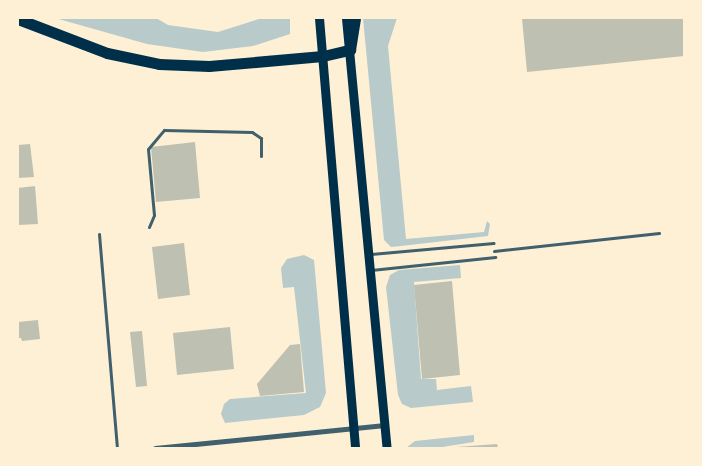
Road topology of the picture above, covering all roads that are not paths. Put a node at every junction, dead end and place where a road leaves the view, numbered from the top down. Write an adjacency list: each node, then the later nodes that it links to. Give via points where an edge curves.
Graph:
1 (319, 18): 6 (main road)
2 (346, 18): 5 (main road)
3 (355, 18): 5 (highway)
4 (18, 19): 6 (highway, via 99,51 159,64 209,66)
5 (350, 50): 6 (highway); 13 (main road)
6 (323, 56): 17 (main road)
7 (261, 156): 8 (lane, via 261,138 252,132 164,130 148,149 154,215)
8 (149, 228)
9 (659, 233): 12 (lane)
10 (99, 234): 18 (lane)
11 (494, 243): 13 (lane)
12 (494, 251)
13 (369, 254): 15 (main road)
14 (495, 257): 15 (lane)
15 (370, 270): 16 (main road)
16 (385, 425): 17 (street); 21 (main road)
17 (353, 427): 19 (street); 20 (main road)
18 (117, 448)
19 (155, 448)
20 (355, 448)
21 (387, 448)

